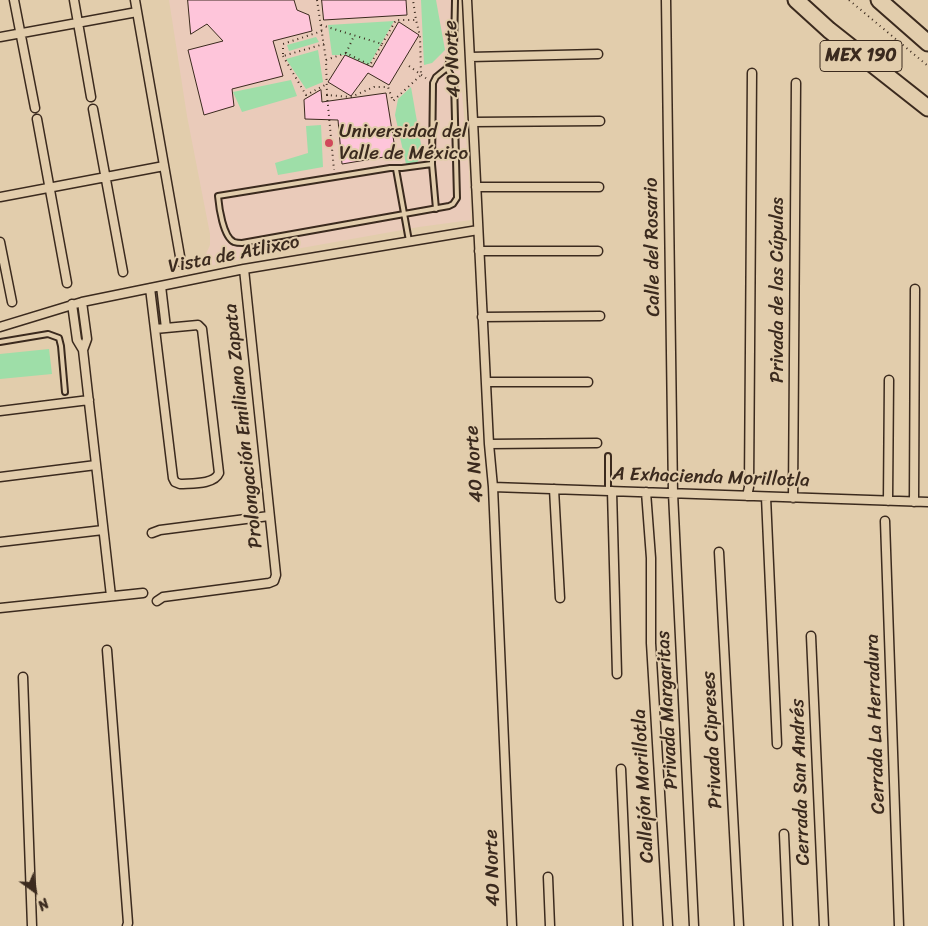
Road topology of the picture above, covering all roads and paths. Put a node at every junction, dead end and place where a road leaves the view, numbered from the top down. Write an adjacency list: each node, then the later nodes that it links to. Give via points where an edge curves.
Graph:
1 (14, 0): 17 (street)
2 (74, 0): 14 (street)
3 (135, 0): 12 (street)
4 (317, 0): 15 (path)
5 (413, 0): 13 (path)
6 (455, 0): 30 (lane, via 454,48)
7 (467, 0): 26 (street, 40 Norte)
8 (666, 0): 92 (street, Calle del Rosario)
9 (796, 0): 39 (highway, MEX 190, via 836,36)
10 (849, 0): 29 (path)
11 (879, 0): 20 (highway, MEX 190)
12 (137, 12): 14 (street); 45 (street)
13 (416, 20): 22 (path, via 396,20); 32 (path)
14 (78, 23): 17 (street); 37 (street)
15 (320, 25): 16 (path); 18 (path)
16 (322, 31): 21 (path); 25 (path, via 283,44)
17 (21, 34): 19 (street); 38 (street)
18 (354, 36): 22 (path); 23 (path)
19 (0, 38)
20 (928, 43)
21 (324, 44): 25 (path); 27 (path)
22 (382, 44): 23 (path, via 370,65)
23 (346, 53): 27 (path)
24 (598, 54): 26 (street)
25 (283, 56): 35 (path, via 306,95)
26 (470, 58): 43 (street, 40 Norte)
27 (326, 60): 35 (path)
28 (409, 66): 32 (path)
29 (928, 66)
30 (447, 68): 33 (lane); 53 (lane, via 454,82 457,198 453,204)
31 (752, 73): 93 (street)
32 (422, 75): 33 (path); 36 (path, via 393,101 388,87 374,87 351,97)
33 (433, 83): 44 (lane)
34 (796, 83): 95 (street, Privada de las Cúpulas)
35 (327, 84): 36 (path)
36 (327, 95): 48 (path)
37 (91, 97)
38 (35, 108)
39 (928, 108)
40 (93, 109): 47 (street)
41 (37, 119): 49 (street)
42 (600, 121): 43 (street)
43 (473, 122): 50 (street, 40 Norte)
44 (432, 164): 46 (lane); 53 (lane)
45 (164, 166): 47 (street); 60 (street)
46 (396, 169): 48 (lane); 54 (lane)
47 (106, 177): 49 (street); 62 (street)
48 (335, 177): 54 (lane, via 218,196 221,219 229,237 242,243)
49 (50, 187): 52 (street); 63 (street)
50 (476, 187): 51 (street); 55 (street, 40 Norte)
51 (598, 187)
52 (0, 197)
53 (436, 209): 54 (lane)
54 (404, 215): 56 (lane)
55 (478, 230): 56 (street, Vista de Atlixco); 58 (street, 40 Norte)
56 (409, 241): 61 (street, Vista de Atlixco)
57 (0, 242): 67 (street)
58 (479, 250): 59 (street); 71 (street, 40 Norte)
59 (598, 251)
60 (181, 262)
61 (244, 269): 64 (street, Vista de Atlixco); 99 (street, Prolongación Emiliano Zapata)
62 (123, 272)
63 (67, 283)
64 (161, 286): 65 (street, Vista de Atlixco); 73 (street)
65 (150, 288): 68 (street, Vista de Atlixco); 74 (street)
66 (915, 289): 97 (street)
67 (12, 302)
68 (82, 302): 69 (street, Vista de Atlixco); 76 (street, via 86,339)
69 (72, 304): 72 (street, Vista de Atlixco); 76 (street, via 77,340)
70 (600, 316): 71 (street)
71 (482, 317): 78 (street, 40 Norte)
72 (0, 327)
73 (166, 328): 74 (street); 74 (street, via 198,325 202,329 219,473 213,480 180,484 173,478)
74 (155, 329)
75 (0, 342): 80 (lane, via 48,334 59,338)
76 (83, 350): 81 (street)
77 (889, 380): 96 (street)
78 (486, 382): 79 (street); 84 (street, 40 Norte)
79 (588, 382)
80 (65, 392)
81 (89, 400): 82 (street); 86 (street)
82 (0, 411)
83 (597, 443): 84 (street)
84 (489, 444): 88 (street, 40 Norte)
85 (608, 456): 90 (lane)
86 (96, 465): 87 (street); 101 (street)
87 (0, 477)
88 (493, 487): 89 (street, A Exhacienda Morillotla); 120 (street, 40 Norte)
89 (554, 489): 90 (street, A Exhacienda Morillotla); 107 (street)
90 (610, 491): 91 (street, A Exhacienda Morillotla); 112 (street)
91 (646, 492): 92 (street, A Exhacienda Morillotla); 123 (street, Callejón Morillotla, via 651,558 651,643)
92 (673, 493): 93 (street, A Exhacienda Morillotla); 124 (street, Privada Margaritas)
93 (747, 496): 94 (street, A Exhacienda Morillotla)
94 (766, 497): 95 (street, A Exhacienda Morillotla); 114 (street)
95 (793, 498): 96 (street, A Exhacienda Morillotla)
96 (888, 501): 97 (street, A Exhacienda Morillotla)
97 (914, 502): 98 (street, A Exhacienda Morillotla)
98 (928, 502)
99 (269, 516): 102 (street); 108 (street, Prolongación Emiliano Zapata, via 274,580 163,597)
100 (885, 521): 128 (street, Cerrada La Herradura)
101 (103, 530): 103 (street); 106 (street)
102 (152, 533)
103 (0, 542)
104 (719, 552): 125 (street, Privada Cipreses)
105 (142, 593): 106 (street)
106 (111, 596): 109 (street)
107 (560, 598)
108 (158, 601)
109 (0, 608)
110 (811, 636): 127 (street, Cerrada San Andrés)
111 (107, 650): 119 (street)
112 (617, 674)
113 (23, 677): 118 (street)
114 (777, 744)
115 (621, 769): 122 (street)
116 (784, 834): 126 (street)
117 (548, 877): 121 (street)
118 (32, 926)
119 (127, 926)
120 (512, 926)
121 (550, 926)
122 (628, 926)
123 (668, 926)
124 (694, 926)
125 (739, 926)
126 (788, 926)
127 (824, 926)
128 (899, 926)

